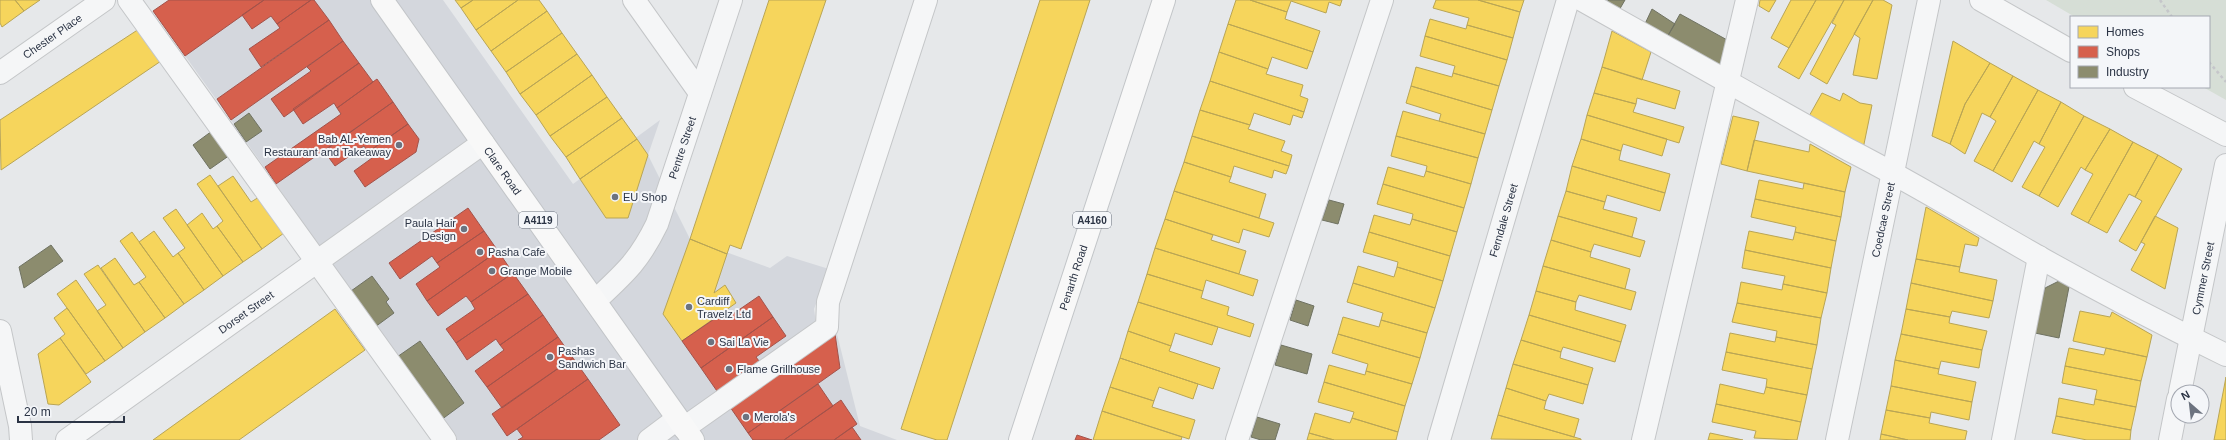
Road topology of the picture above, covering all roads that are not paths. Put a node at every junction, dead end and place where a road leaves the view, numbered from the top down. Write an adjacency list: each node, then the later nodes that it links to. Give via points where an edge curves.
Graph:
1 (104, 0): 15 (street, Chester Place)
2 (129, 0): 24 (street)
3 (382, 0): 20 (main road, Clare Road / A4119)
4 (634, 0): 18 (street)
5 (731, 0): 18 (street, Pentre Street)
6 (926, 0): 31 (street, via 828,302 827,327)
7 (1164, 0): 36 (main road, Penarth Road / A4160)
8 (1382, 0): 37 (street)
9 (1568, 0): 38 (street, Ferndale Street)
10 (1582, 0): 16 (street)
11 (1746, 0): 16 (street)
12 (1929, 0): 22 (street, Coedcae Street)
13 (1981, 0): 14 (street)
14 (2070, 50)
15 (0, 73)
16 (1726, 82): 22 (street); 39 (street)
17 (2137, 88): 19 (street)
18 (700, 93): 25 (street, Pentre Street, via 657,224 644,250 628,271)
19 (2226, 135)
20 (483, 143): 24 (street, Dorset Street); 25 (main road, Clare Road / A4119)
21 (2226, 165): 27 (street, Cymmer Street)
22 (1893, 172): 23 (street); 40 (street, Coedcae Street)
23 (2039, 257): 27 (street); 41 (street)
24 (318, 261): 33 (street, Dorset Street); 34 (street)
25 (595, 301): 31 (main road, Clare Road / A4119)
26 (0, 331): 32 (street)
27 (2191, 338): 28 (street); 29 (street, Cymmer Street)
28 (2226, 355)
29 (2182, 384)
30 (2173, 424): 42 (street)
31 (685, 429): 35 (street)
32 (21, 440)
33 (67, 440)
34 (445, 440)
35 (648, 440)
36 (1020, 440)
37 (1237, 440)
38 (1439, 440)
39 (1643, 440)
40 (1837, 440)
41 (2003, 440)
42 (2170, 440)

